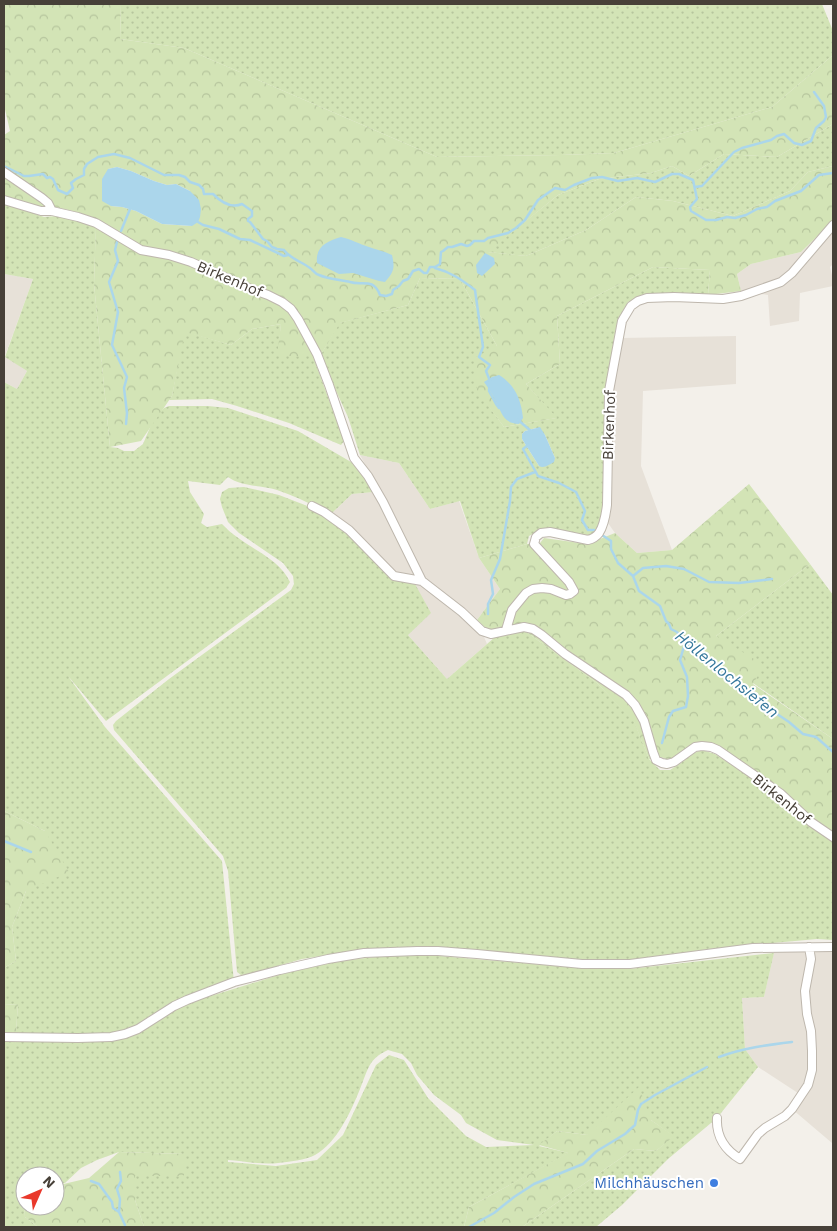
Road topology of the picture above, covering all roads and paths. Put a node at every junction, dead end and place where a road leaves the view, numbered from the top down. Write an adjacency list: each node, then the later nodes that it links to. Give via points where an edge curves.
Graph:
1 (4, 172): 3 (street, via 42,198)
2 (4, 200): 3 (street, Birkenhof)
3 (52, 211): 6 (street, Birkenhof, via 96,223 141,250 191,262 268,295 291,309 317,354 354,458 383,502)
4 (833, 226): 7 (street, Birkenhof, via 792,273 775,284 723,299 647,298 631,306 622,320 609,391 607,504 598,534 588,540 550,532 536,537 534,544 574,591 566,594 542,588 526,593 512,610)
5 (312, 506): 6 (street, Birkenhof, via 349,530 394,576)
6 (422, 581): 7 (street, Birkenhof, via 482,631 491,634)
7 (506, 630): 8 (street, Birkenhof, via 533,629 626,695 644,721 656,760 667,764 674,762 695,747 718,750 780,793 819,829)
8 (833, 837)
9 (809, 947): 10 (street); 11 (street, via 753,948 630,964 582,964 438,951 364,953 225,985 174,1006 125,1034 78,1038); 12 (street, via 811,959 805,991 812,1070 808,1085 792,1109 764,1128 740,1159 722,1144)
10 (833, 947)
11 (4, 1037)
12 (717, 1118)

